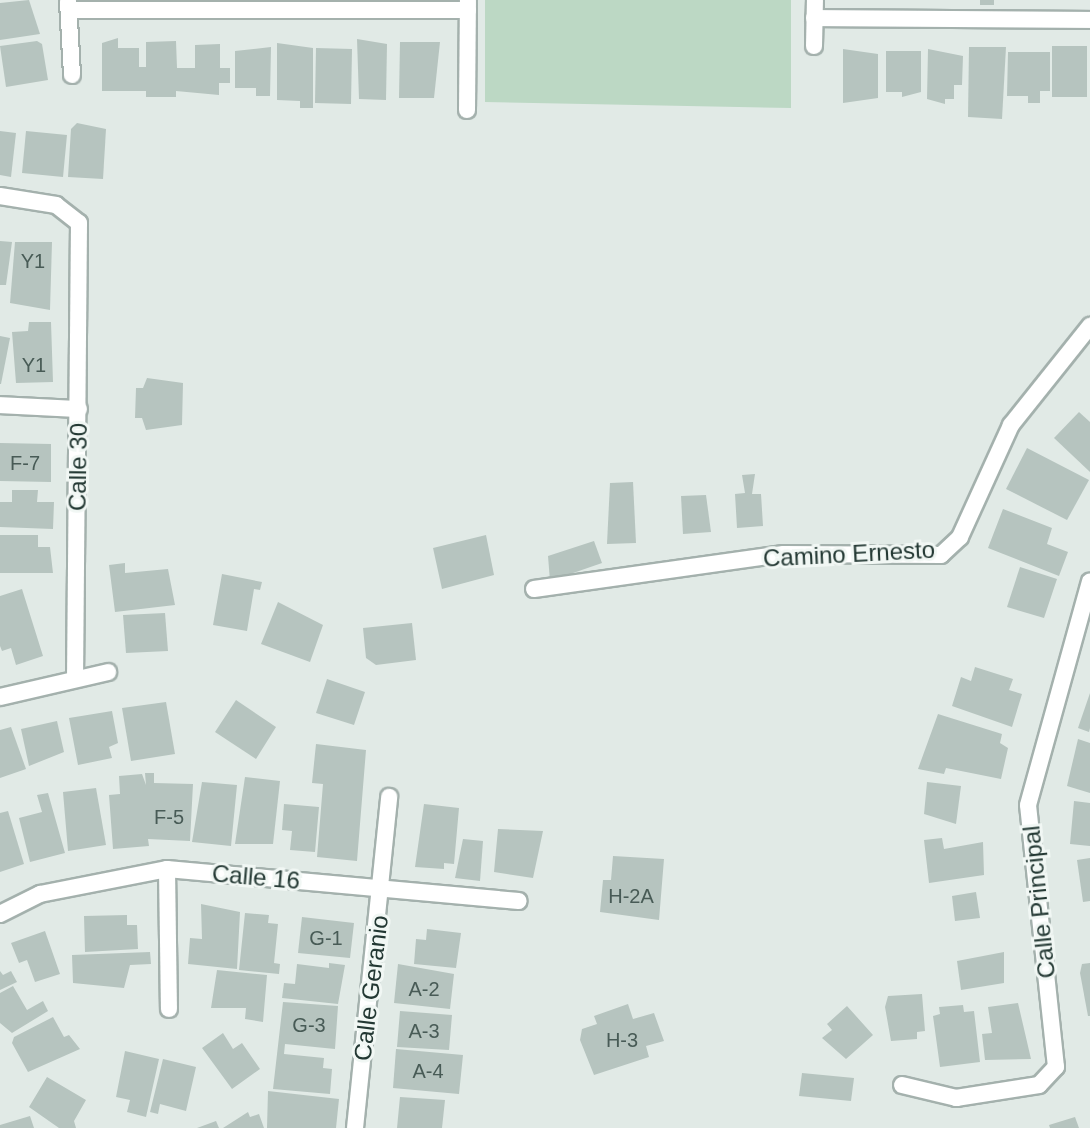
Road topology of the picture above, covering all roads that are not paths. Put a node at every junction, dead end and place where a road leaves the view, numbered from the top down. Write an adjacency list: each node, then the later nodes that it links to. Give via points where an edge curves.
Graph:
1 (815, 0): 4 (street)
2 (70, 5): 3 (street); 7 (street)
3 (468, 5): 8 (street)
4 (814, 18): 5 (street); 6 (street)
5 (1090, 20)
6 (814, 46)
7 (72, 75)
8 (467, 110)
9 (0, 196): 12 (street, Calle 30, via 56,205 79,223)
10 (1090, 326): 14 (street, Camino Ernesto, via 1011,425 960,537 941,555 784,554)
11 (0, 405): 12 (street)
12 (79, 409): 16 (street, Calle 30)
13 (1090, 581): 24 (street, Calle Principal, via 1028,805 1056,1067 1039,1085 956,1098)
14 (534, 589)
15 (108, 672): 16 (street)
16 (75, 677): 17 (street)
17 (0, 697)
18 (389, 797): 20 (street, Calle Geranio)
19 (167, 869): 20 (street, Calle 16); 22 (street, Calle 16, via 40,894); 23 (street)
20 (382, 889): 21 (street, Calle 16); 25 (street, Calle Geranio)
21 (519, 901)
22 (0, 914)
23 (169, 1009)
24 (902, 1085)
25 (355, 1128)

